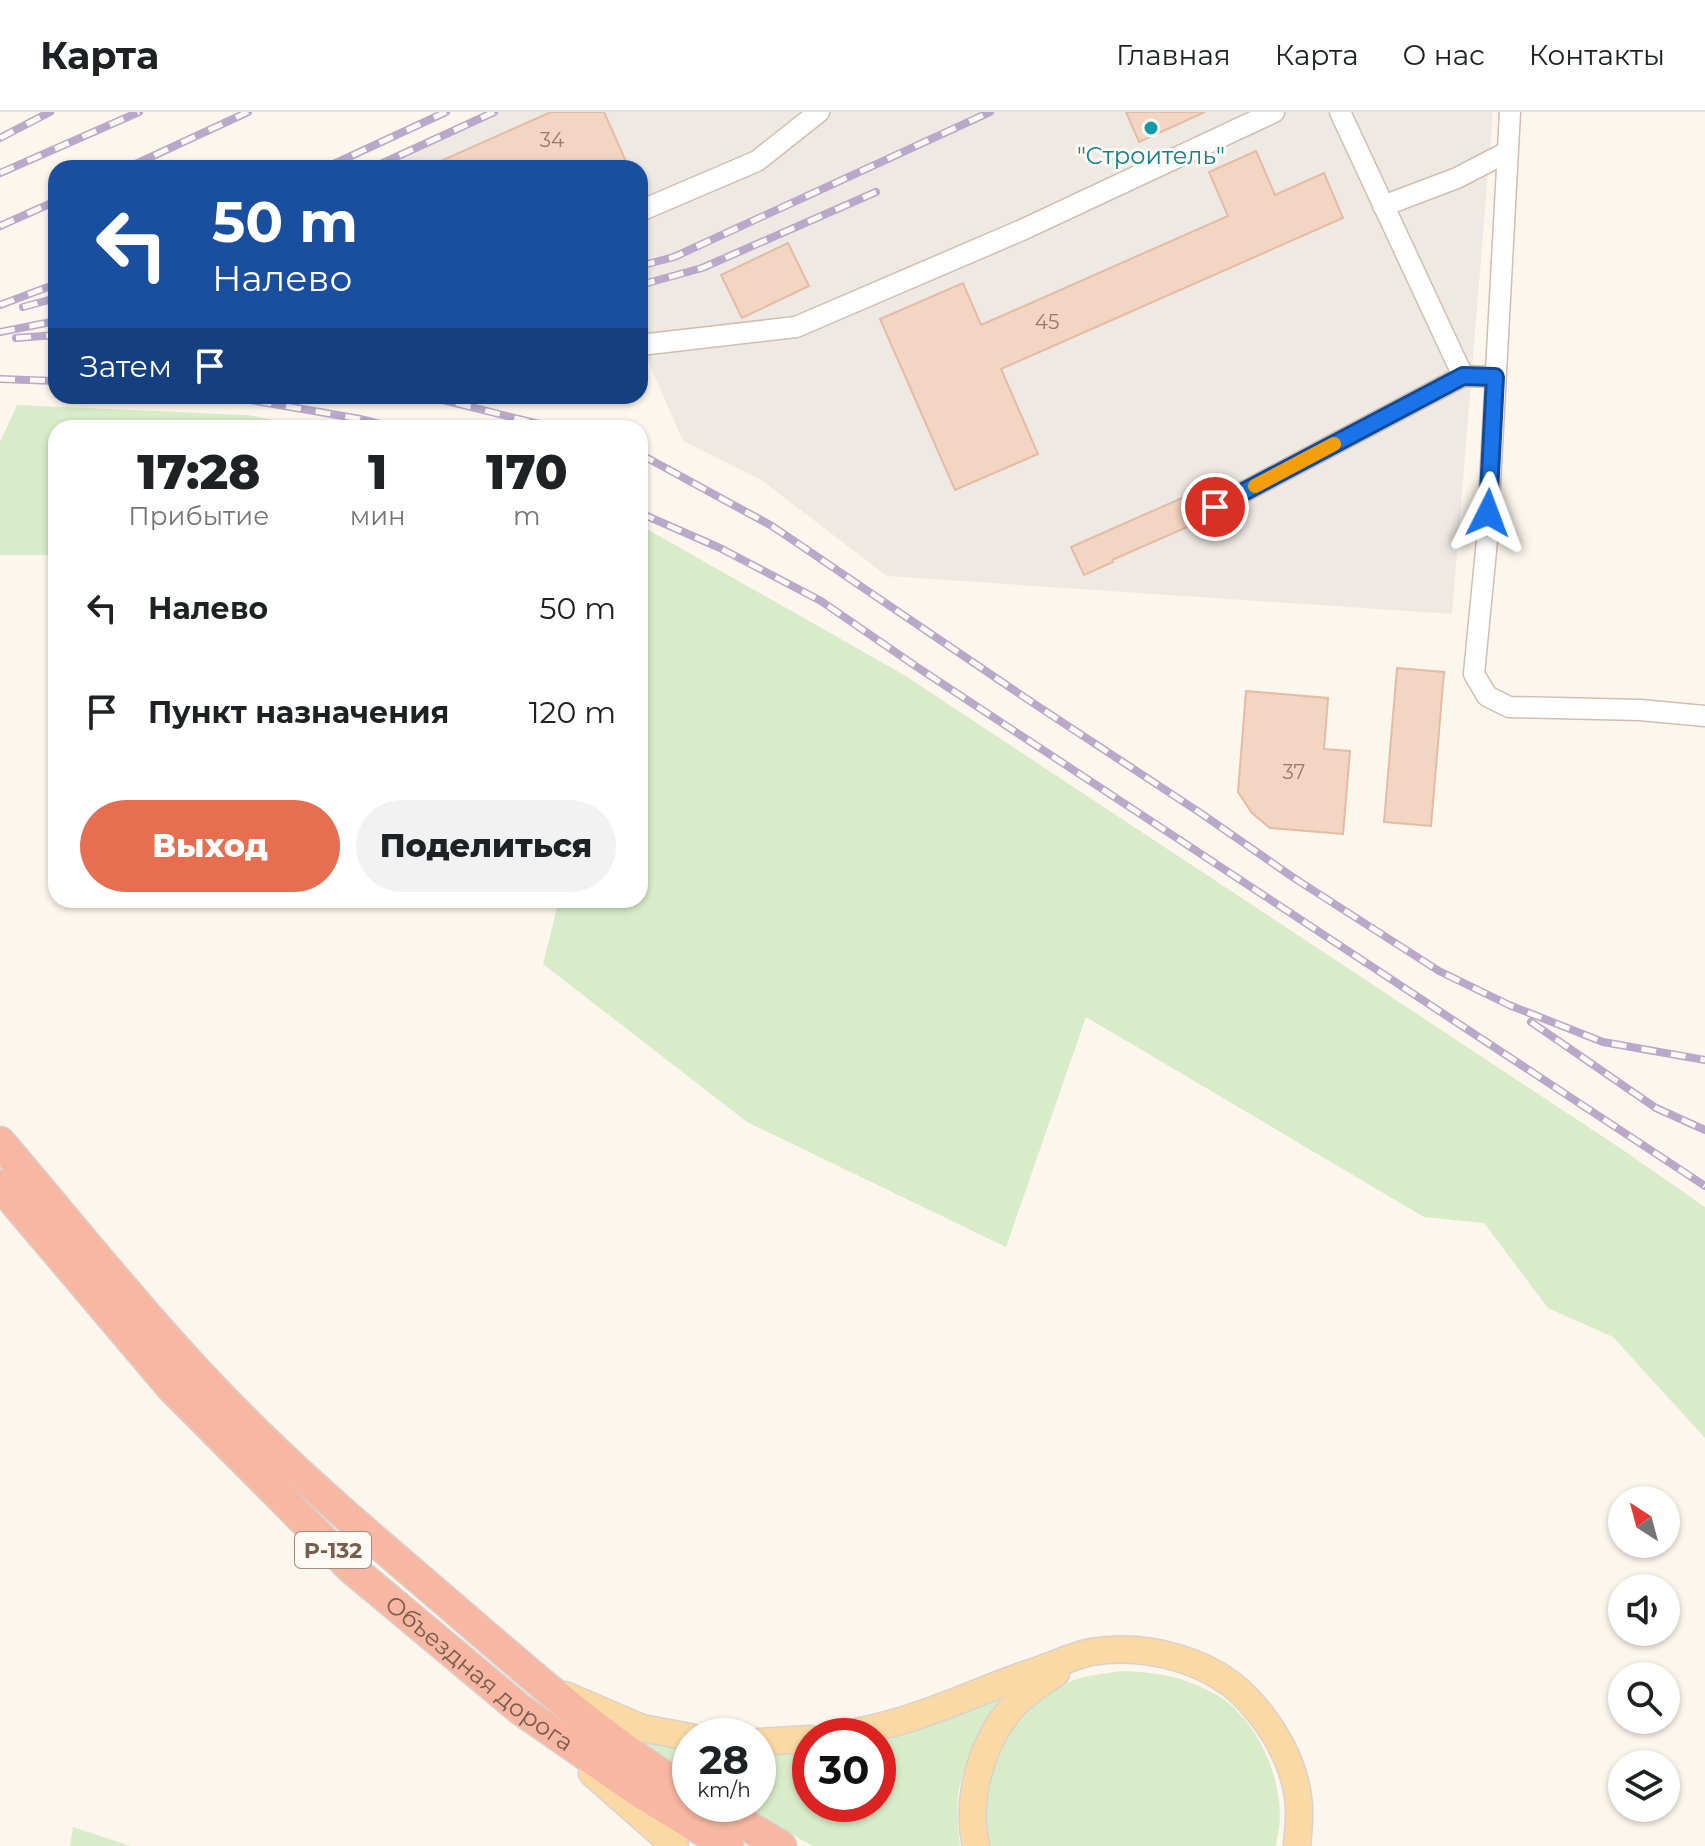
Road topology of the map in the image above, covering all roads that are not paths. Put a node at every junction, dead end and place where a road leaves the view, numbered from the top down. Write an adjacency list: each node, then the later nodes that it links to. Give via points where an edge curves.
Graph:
1 (819, 112): 7 (street, via 757,161)
2 (1274, 112): 8 (street, via 1022,230 796,327)
3 (1340, 112): 6 (street)
4 (1510, 112): 5 (street)
5 (1507, 152): 6 (street); 10 (street)
6 (1383, 206): 9 (street)
7 (648, 208)
8 (648, 344)
9 (1463, 376): 10 (street); 11 (street)
10 (1495, 377): 12 (street, via 1474,674 1480,685 1487,696 1509,707)
11 (1215, 507)
12 (1705, 716)
13 (0, 1142): 16 (highway, Объездная дорога / Р-132, via 173,1345 264,1441)
14 (0, 1185): 17 (highway, Объездная дорога / Р-132, via 172,1388 351,1568)
15 (1090, 1652): 18 (main road); 25 (main road, via 1039,1683 1003,1719 976,1780); 26 (main road, via 1139,1650 1179,1658 1235,1687 1250,1701 1276,1737 1294,1776)
16 (543, 1685): 19 (main road, via 642,1728); 20 (highway, Объездная дорога / Р-132, via 613,1742)
17 (521, 1710): 22 (main road); 23 (highway, Объездная дорога / Р-132)
18 (896, 1722)
19 (672, 1734)
20 (672, 1780)
21 (741, 1822): 24 (highway)
22 (675, 1846)
23 (728, 1846)
24 (781, 1846)
25 (976, 1846)
26 (1297, 1846)

